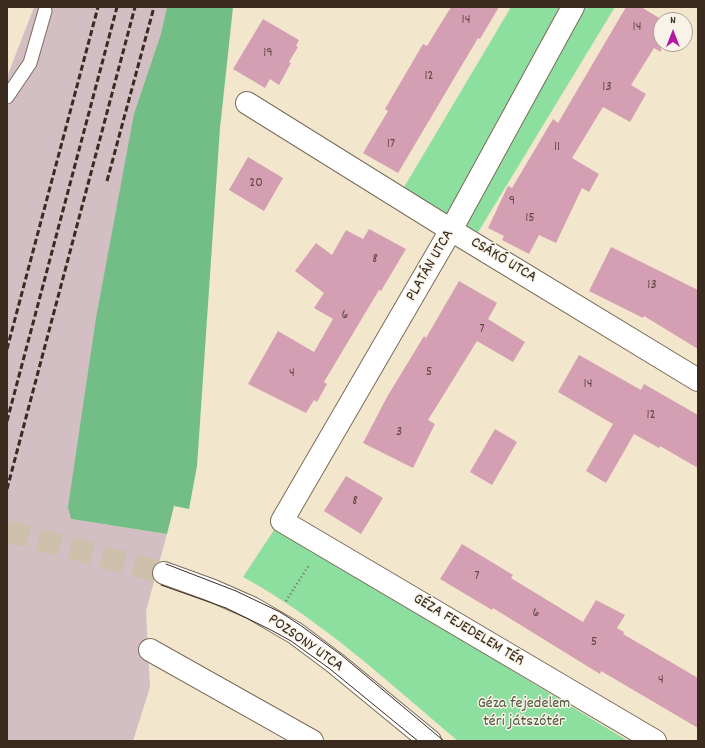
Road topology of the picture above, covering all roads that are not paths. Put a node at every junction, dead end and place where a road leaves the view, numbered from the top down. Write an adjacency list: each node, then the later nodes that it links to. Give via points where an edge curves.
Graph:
1 (573, 7): 5 (street, PLATÁN UTCA)
2 (46, 11): 3 (lane, via 30,63)
3 (7, 97)
4 (247, 103): 5 (street, CSÁKÓ UTCA)
5 (451, 230): 6 (street, CSÁKÓ UTCA); 7 (street, PLATÁN UTCA)
6 (698, 380)
7 (282, 520): 12 (street, GÉZA FEJEDELEM TÉR)
8 (164, 573): 11 (street, POZSONY UTCA, via 230,599 296,633)
9 (150, 650): 10 (street)
10 (312, 741)
11 (430, 741)
12 (655, 741)

